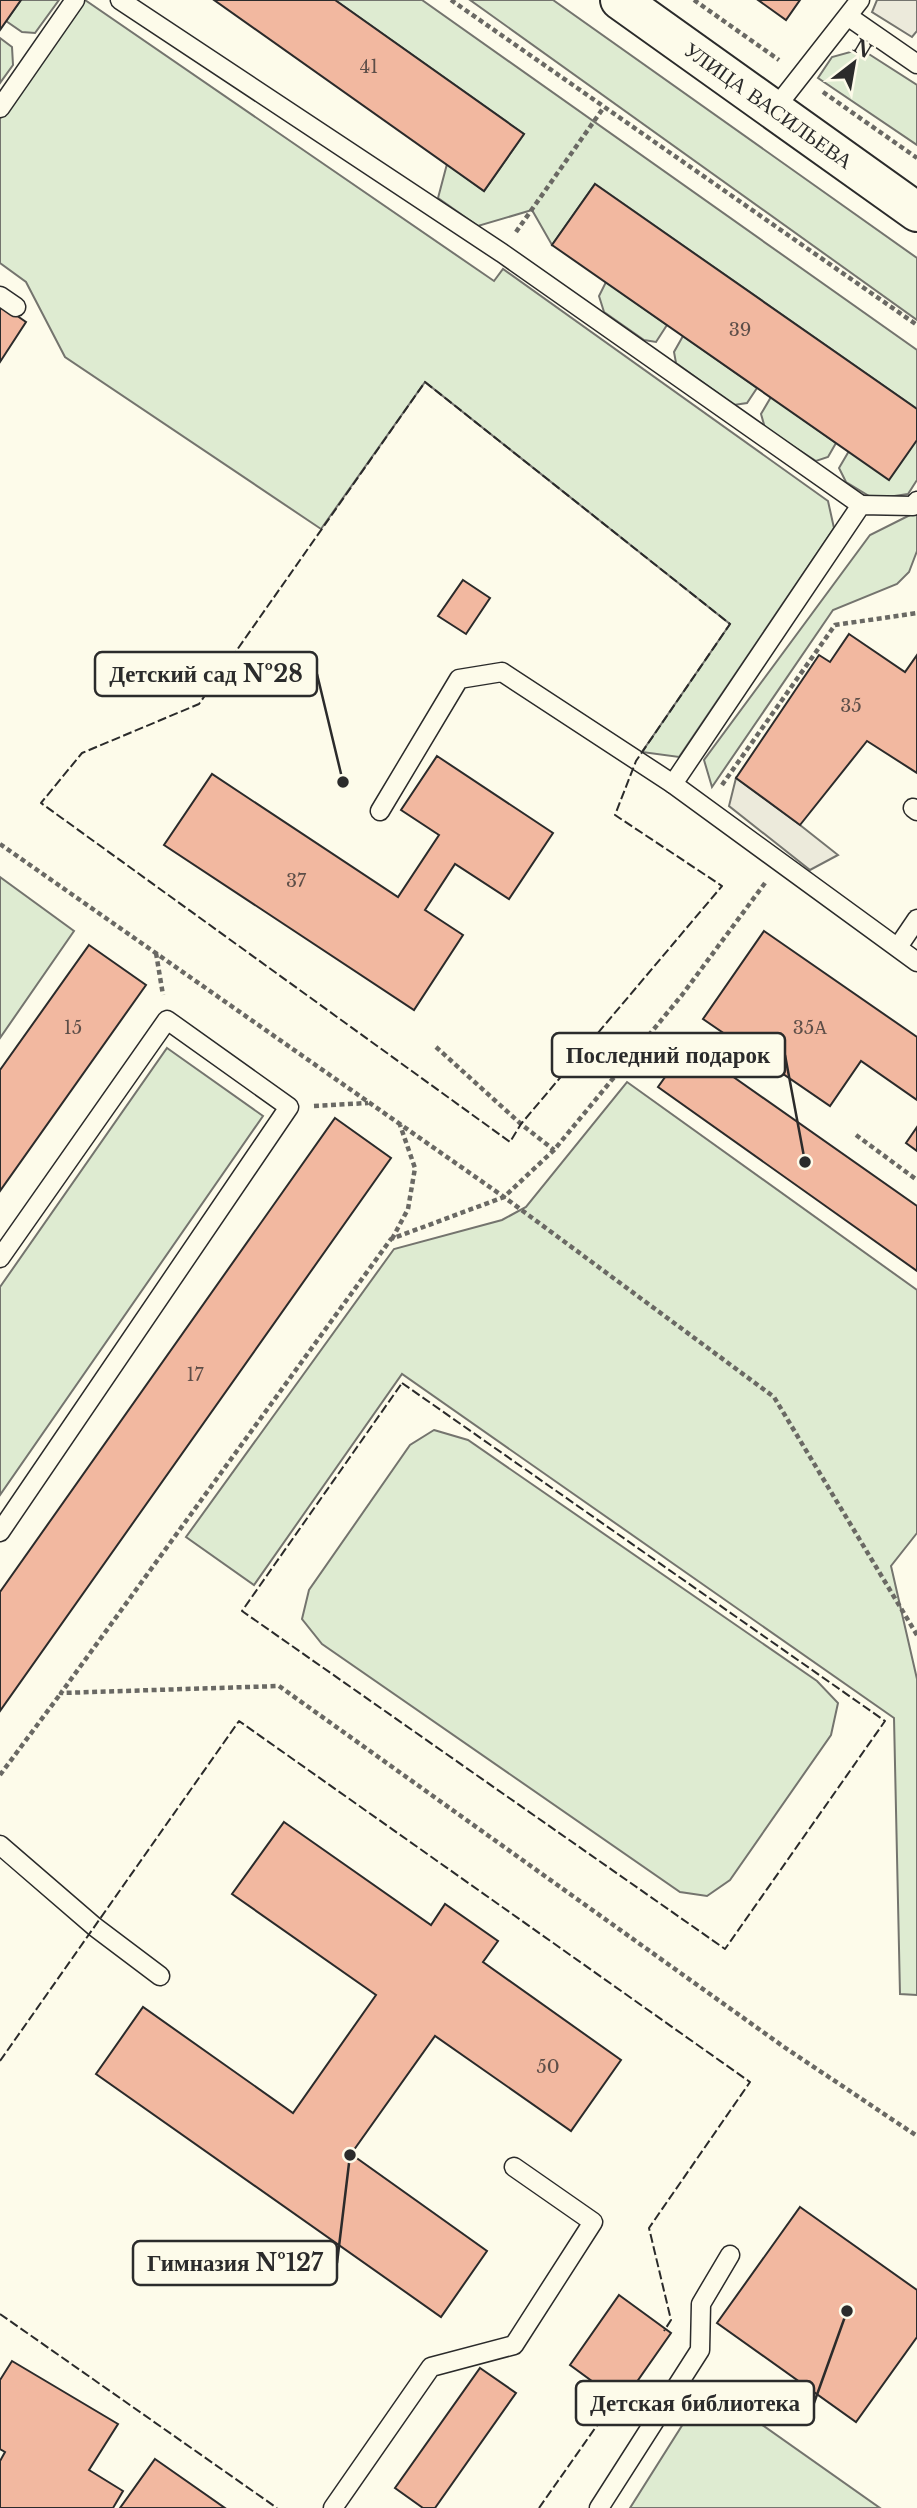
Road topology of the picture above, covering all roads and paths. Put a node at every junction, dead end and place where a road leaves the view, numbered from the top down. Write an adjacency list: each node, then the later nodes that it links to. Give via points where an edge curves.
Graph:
1 (75, 0): 9 (lane)
2 (120, 0): 12 (lane)
3 (451, 0): 8 (path)
4 (620, 0): 10 (street, УЛИЦА ВАСИЛЬЕВА)
5 (860, 0): 6 (lane)
6 (849, 17): 7 (lane); 10 (lane)
7 (917, 64)
8 (604, 107): 12 (path); 15 (path)
9 (0, 108)
10 (774, 111): 11 (street, УЛИЦА ВАСИЛЬЕВА)
11 (917, 212)
12 (502, 253): 17 (lane)
13 (0, 296): 14 (lane)
14 (16, 307)
15 (917, 325)
16 (917, 501): 17 (lane, via 913,506)
17 (861, 505): 19 (lane)
18 (917, 613): 20 (path, via 835,625)
19 (673, 783): 20 (lane); 21 (lane, via 502,672 459,679)
20 (706, 808): 25 (lane)
21 (380, 811)
22 (0, 844): 26 (path)
23 (746, 908): 34 (path, via 682,995)
24 (917, 919): 25 (lane)
25 (898, 947): 27 (lane)
26 (156, 953): 28 (path); 30 (path)
27 (917, 961)
28 (167, 1020): 31 (lane); 38 (lane)
29 (436, 1047): 34 (path)
30 (370, 1103): 31 (path); 32 (path)
31 (289, 1107): 39 (lane)
32 (399, 1123): 36 (path); 37 (path, via 415,1168 408,1209)
33 (856, 1135): 35 (path)
34 (554, 1150): 36 (path)
35 (917, 1181)
36 (504, 1197): 37 (path); 40 (path, via 774,1397)
37 (391, 1240): 41 (path)
38 (0, 1258)
39 (0, 1532)
40 (917, 1635)
41 (61, 1693): 42 (path); 45 (path, via 279,1686 784,2047)
42 (0, 1775)
43 (0, 1845): 44 (lane)
44 (160, 1976)
45 (917, 2136)
46 (514, 2167): 48 (lane, via 593,2222 514,2345 431,2367)
47 (730, 2255): 49 (lane, via 701,2304 700,2350)
48 (333, 2508)
49 (599, 2508)

